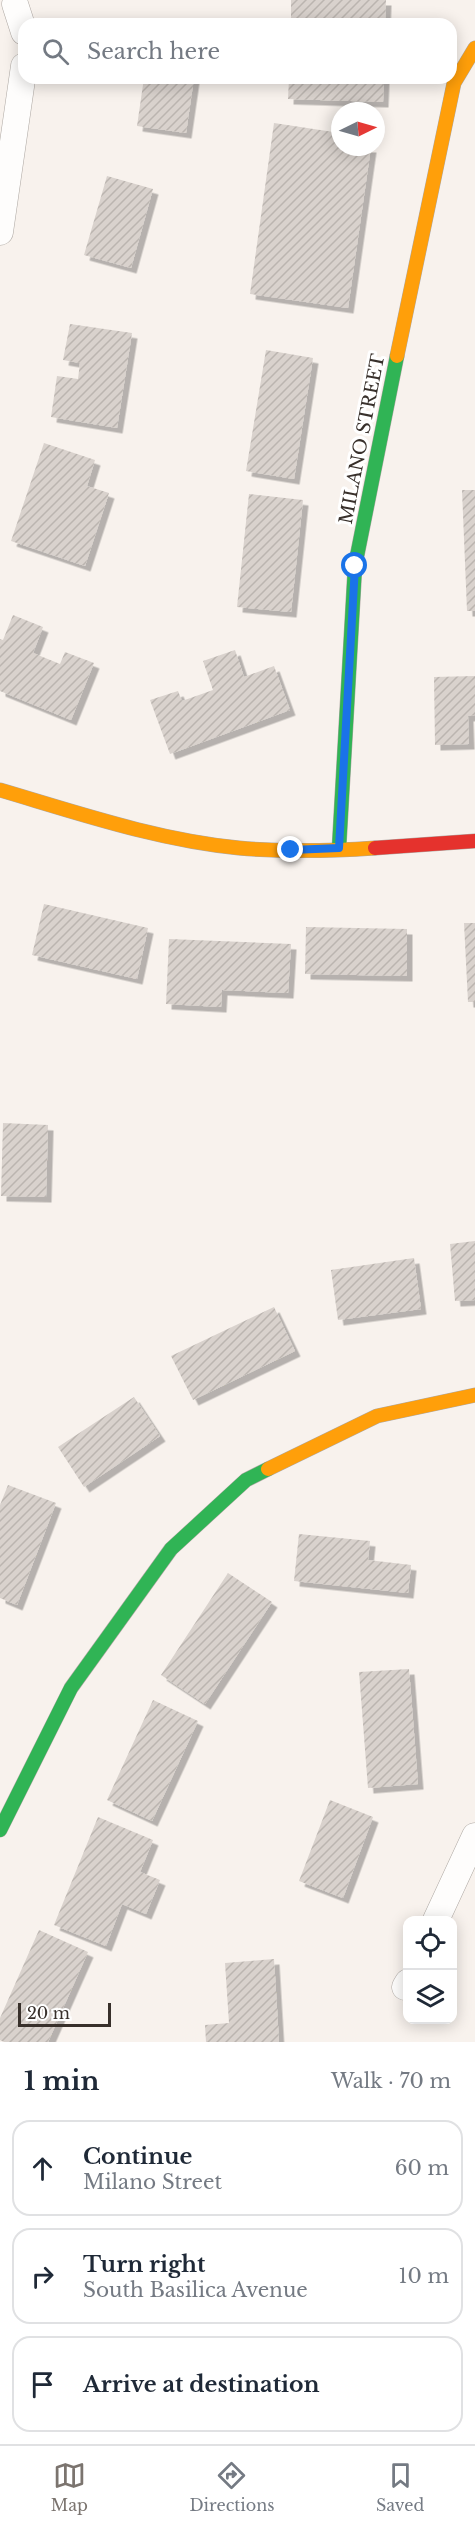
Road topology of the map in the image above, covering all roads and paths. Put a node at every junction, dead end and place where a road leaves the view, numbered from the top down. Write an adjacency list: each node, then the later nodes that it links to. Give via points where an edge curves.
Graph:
1 (15, 4): 2 (street)
2 (20, 18)
3 (475, 48): 4 (street, MILANO STREET)
4 (457, 78)
5 (21, 84): 7 (street)
6 (454, 84): 10 (street, MILANO STREET, via 355,566)
7 (0, 232)
8 (0, 790): 10 (street, via 154,835 239,848)
9 (475, 840): 10 (street)
10 (339, 848)
11 (475, 1395): 12 (street, via 377,1416 246,1480 171,1548 71,1688)
12 (0, 1830)
13 (475, 1836): 14 (street)
14 (438, 1916)

